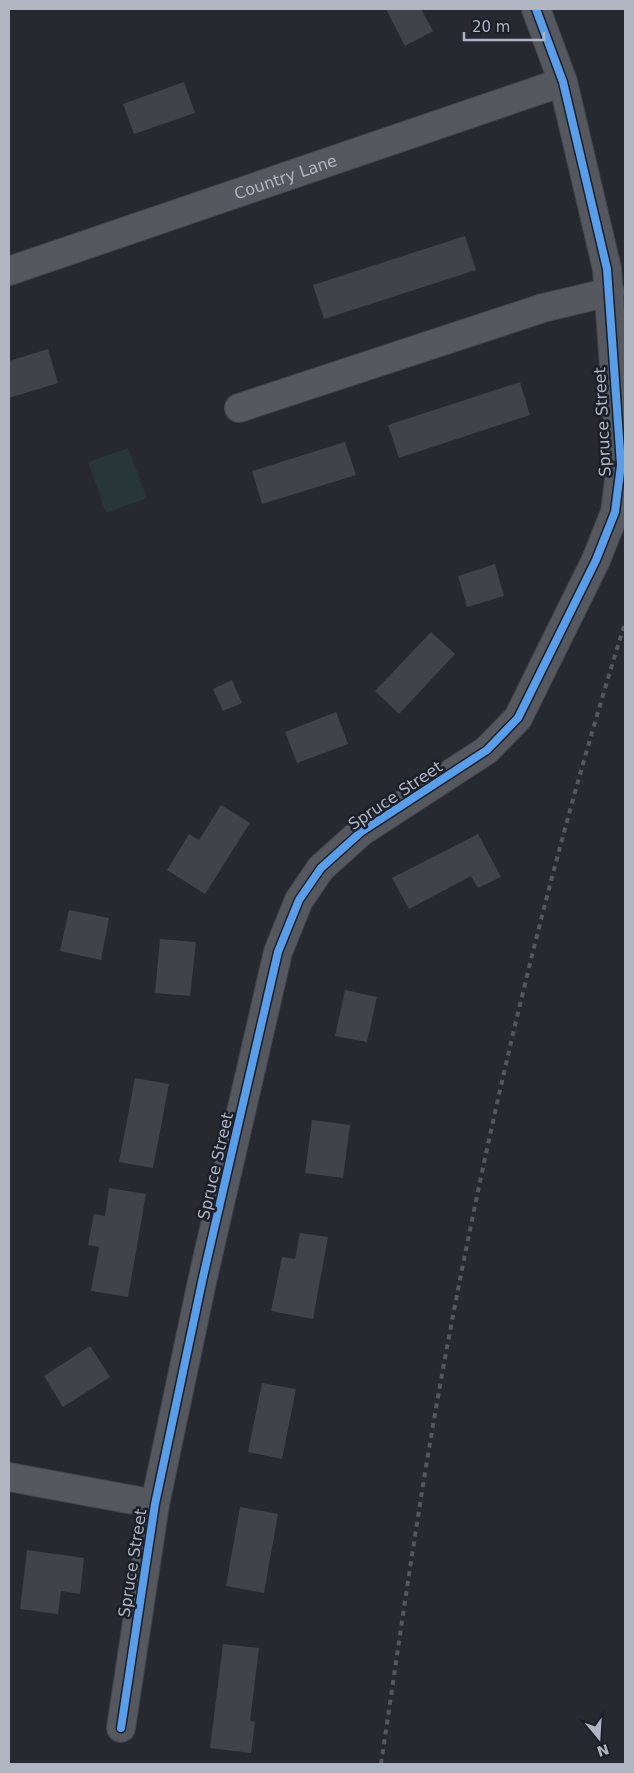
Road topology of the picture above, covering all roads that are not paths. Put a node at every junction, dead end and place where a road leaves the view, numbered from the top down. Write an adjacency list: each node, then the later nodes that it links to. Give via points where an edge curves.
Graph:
1 (536, 9): 2 (street, Spruce Street)
2 (563, 82): 3 (street, Country Lane); 4 (street, Spruce Street, via 595,210)
3 (9, 271)
4 (610, 292): 5 (street, via 543,308); 7 (street, Spruce Street, via 620,466 615,512 596,560 518,718 487,750 361,832 321,868 299,900 278,952)
5 (239, 408)
6 (9, 1477): 7 (street)
7 (155, 1504): 8 (street, Spruce Street)
8 (121, 1728)

